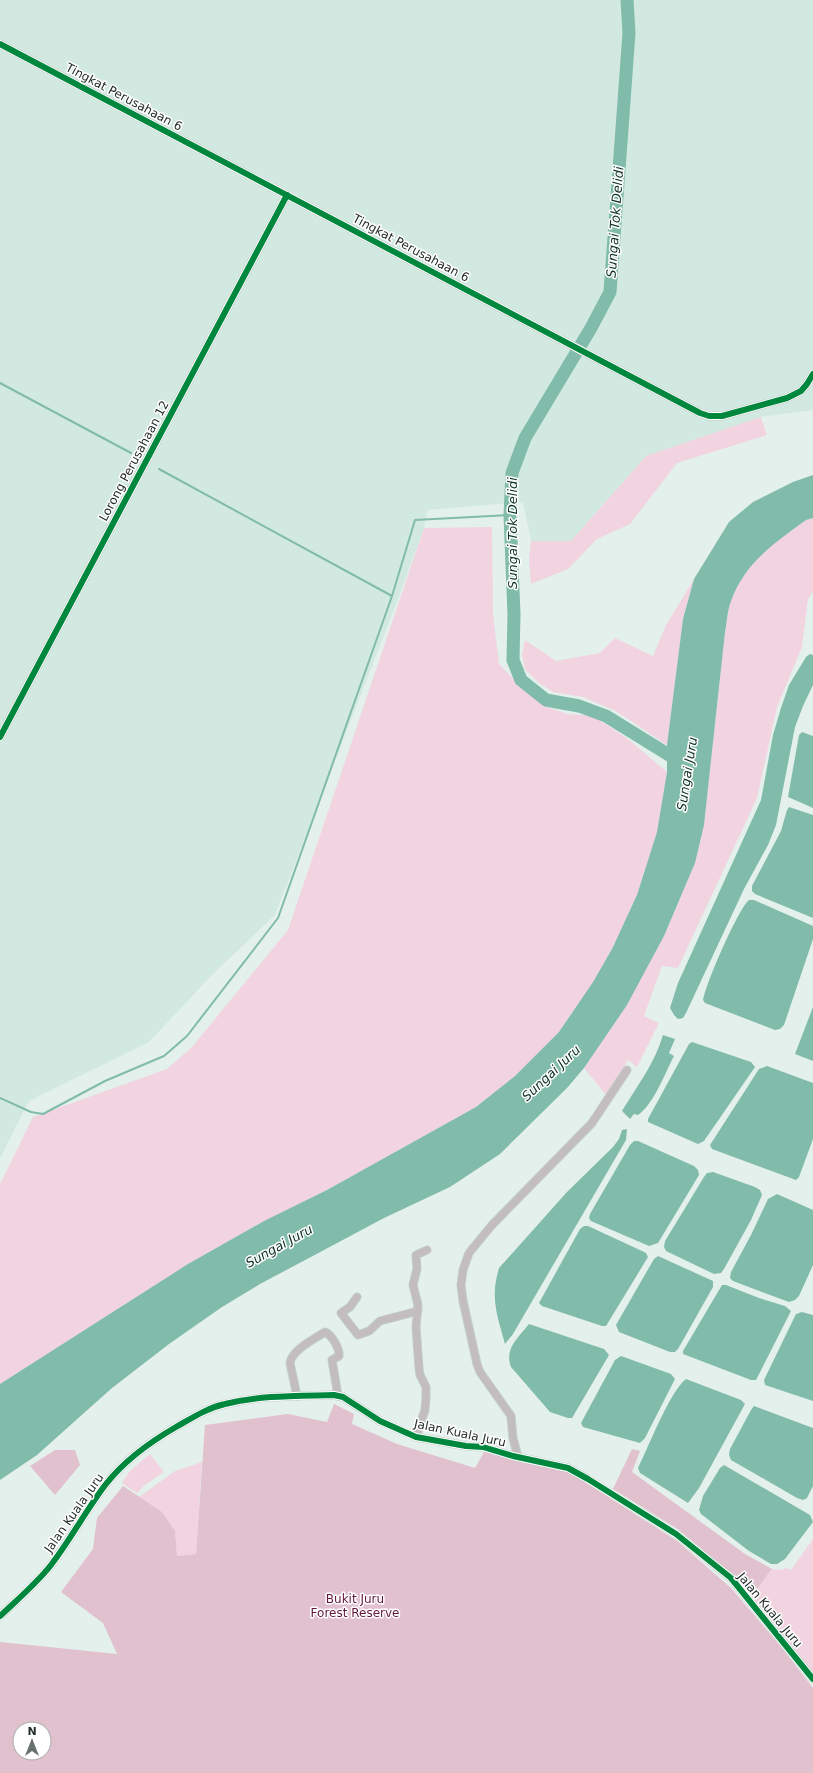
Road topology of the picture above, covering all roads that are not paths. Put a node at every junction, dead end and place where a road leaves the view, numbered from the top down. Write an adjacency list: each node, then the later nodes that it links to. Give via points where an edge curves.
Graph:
1 (0, 44): 2 (street, Tingkat Perusahaan 6)
2 (287, 195): 3 (street, Tingkat Perusahaan 6, via 700,412 715,416 732,414 788,398 801,391); 4 (street, Lorong Perusahaan 12)
3 (813, 374)
4 (0, 737)
5 (627, 1070): 12 (street, via 592,1124 475,1244 463,1270 463,1301 477,1364 511,1416)
6 (427, 1250): 8 (street, via 416,1255 417,1269 413,1285)
7 (357, 1297): 8 (street, via 350,1307 341,1313 358,1335 370,1330 380,1321)
8 (418, 1311): 11 (street, via 416,1327 419,1368 426,1387 426,1398 425,1410)
9 (296, 1396): 10 (street, Jalan Kuala Juru); 10 (street, via 290,1359 325,1332 329,1333 340,1352 339,1356 332,1360); 13 (street, Jalan Kuala Juru, via 268,1397 225,1404 201,1412 138,1451 107,1483 50,1567)
10 (338, 1396): 11 (street, Jalan Kuala Juru, via 380,1421)
11 (416, 1437): 12 (street, Jalan Kuala Juru, via 483,1447)
12 (518, 1457): 14 (street, Jalan Kuala Juru, via 568,1468 676,1534 731,1578)
13 (0, 1616)
14 (813, 1679)

